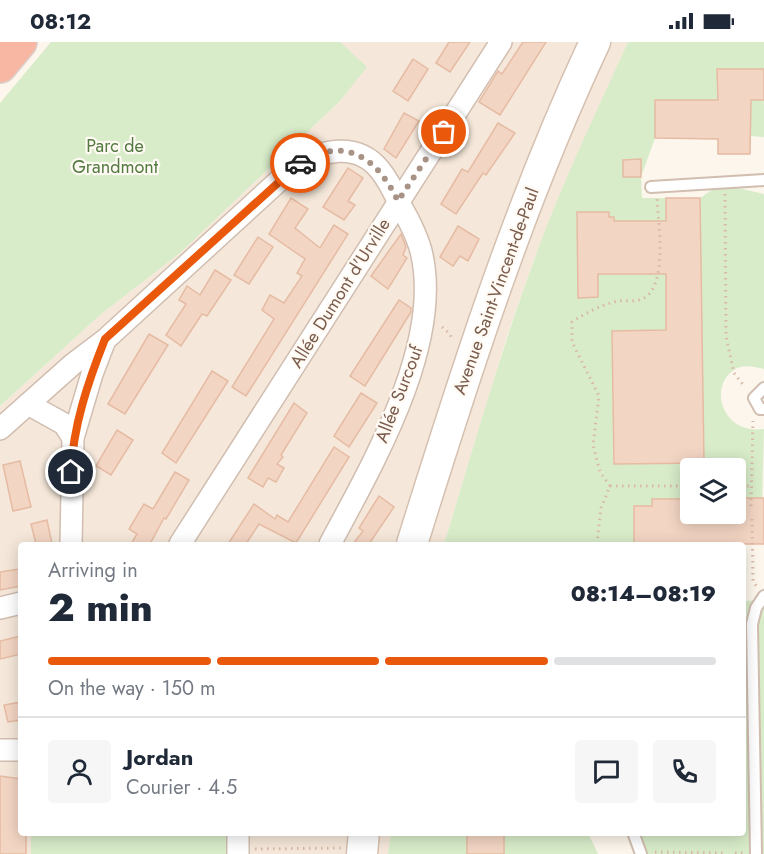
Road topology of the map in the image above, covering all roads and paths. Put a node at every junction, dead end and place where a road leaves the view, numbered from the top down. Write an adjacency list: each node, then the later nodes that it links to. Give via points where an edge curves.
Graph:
1 (20, 42): 4 (highway)
2 (501, 42): 8 (street, Allée Dumont d'Urville)
3 (595, 42): 27 (street, Avenue Saint-Vincent-de-Paul, via 528,199 465,375)
4 (0, 66)
5 (764, 180): 6 (lane)
6 (725, 182): 7 (lane); 13 (path, via 726,336 734,373)
7 (654, 186): 18 (path, via 659,275 654,288 642,299 591,310 572,322 572,342 599,396 593,445 600,472)
8 (398, 201): 9 (street, Allée Surcouf, via 421,250); 10 (street, Allée Surcouf, via 388,179 364,158 338,150 310,157 294,167); 25 (street, Allée Dumont d'Urville)
9 (424, 317): 11 (path, via 450,334); 26 (street, Allée Surcouf, via 415,359 396,411)
10 (105, 339): 14 (street, Allée Surcouf); 17 (street)
11 (453, 342)
12 (764, 388): 13 (lane)
13 (754, 398): 15 (lane); 21 (path)
14 (28, 404): 16 (street, Allée Surcouf); 17 (street, via 64,424)
15 (764, 409)
16 (0, 429)
17 (73, 438): 24 (street)
18 (610, 486): 19 (path); 28 (path, via 601,508)
19 (680, 486)
20 (746, 486): 21 (path)
21 (752, 486): 22 (path)
22 (751, 506)
23 (752, 519): 29 (path, via 753,581)
24 (71, 542)
25 (181, 542)
26 (331, 542)
27 (413, 542)
28 (597, 542)
29 (764, 596): 39 (lane, via 752,624)
30 (18, 604): 31 (street)
31 (0, 608)
32 (0, 750): 33 (street)
33 (18, 750)
34 (635, 836): 37 (lane)
35 (238, 845): 36 (path)
36 (363, 845)
37 (641, 853): 38 (path)
38 (725, 853)
39 (756, 854)

